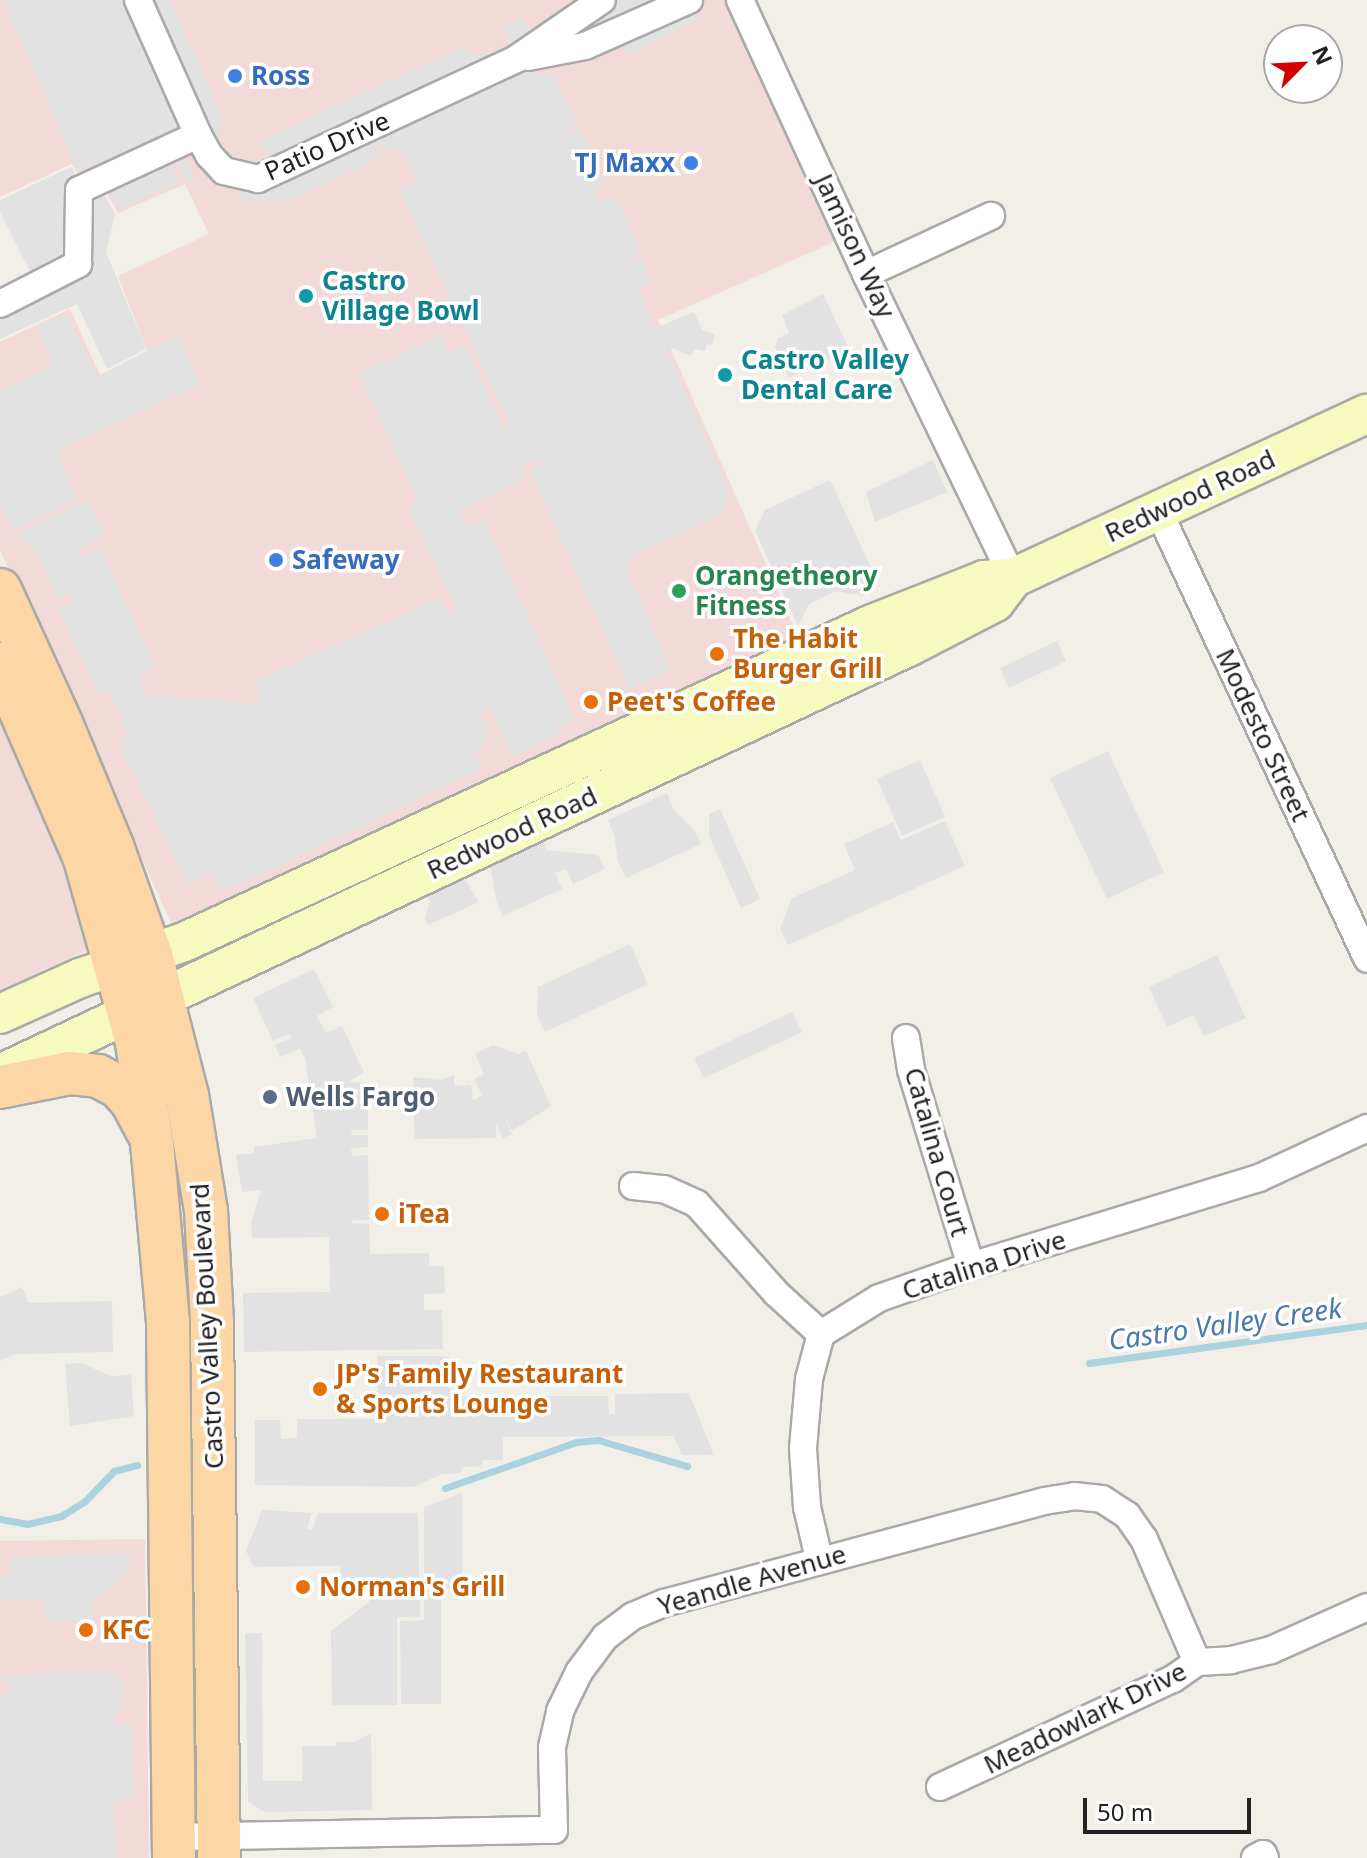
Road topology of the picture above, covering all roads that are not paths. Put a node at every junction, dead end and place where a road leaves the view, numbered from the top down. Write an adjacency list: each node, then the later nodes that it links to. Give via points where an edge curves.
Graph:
1 (138, 0): 6 (street, Patio Drive)
2 (602, 0): 5 (street, Patio Drive)
3 (689, 0): 5 (street, Patio Drive, via 585,46)
4 (740, 0): 8 (street, Jamison Way)
5 (516, 59): 6 (street, Patio Drive, via 258,179 224,171)
6 (198, 135): 9 (street, via 79,190 78,264)
7 (991, 216): 8 (street)
8 (866, 274): 12 (street, Jamison Way)
9 (0, 304)
10 (1367, 414): 11 (main road, Redwood Road)
11 (1159, 512): 12 (main road, Redwood Road); 15 (street, Modesto Street)
12 (1013, 578): 16 (main road, Redwood Road, via 984,580 888,616); 17 (main road, Redwood Road, via 995,602 908,647)
13 (0, 590): 16 (main road, Castro Valley Boulevard, via 90,790)
14 (0, 664): 16 (main road, Castro Valley Boulevard)
15 (1367, 959)
16 (134, 960): 17 (main road, Castro Valley Boulevard); 18 (main road, Redwood Road)
17 (145, 1003): 20 (main road, Redwood Road); 23 (main road, Castro Valley Boulevard, via 137,1043); 29 (main road, Castro Valley Boulevard, via 187,1095 206,1211)
18 (0, 1014)
19 (906, 1038): 25 (street, Catalina Court)
20 (0, 1074)
21 (0, 1087): 23 (main road, via 70,1073 98,1076 119,1087 132,1102)
22 (1367, 1128): 25 (street, Catalina Drive, via 1259,1178)
23 (152, 1143): 27 (main road, Castro Valley Boulevard)
24 (633, 1186): 26 (street, via 664,1189 697,1204 776,1293)
25 (971, 1266): 26 (street, Catalina Drive, via 879,1298)
26 (821, 1334): 31 (street, via 809,1379 803,1448 807,1507)
27 (169, 1361): 28 (main road, Castro Valley Boulevard); 29 (main road, via 179,1362 185,1370 197,1442)
28 (169, 1430): 30 (main road, via 189,1483 187,1516 193,1528); 35 (main road, Castro Valley Boulevard)
29 (214, 1456): 30 (main road, Castro Valley Boulevard)
30 (214, 1538): 36 (main road, Castro Valley Boulevard)
31 (819, 1559): 33 (street, Yeandle Avenue, via 1044,1501 1102,1499 1127,1515 1144,1539); 36 (street, Yeandle Avenue, via 664,1603 633,1616 605,1637 579,1672 560,1711 552,1747 554,1830)
32 (1367, 1607): 33 (street, Meadowlark Drive, via 1271,1650)
33 (1197, 1662): 34 (street, Meadowlark Drive, via 1173,1679)
34 (940, 1787)
35 (174, 1847): 36 (street, Yeandle Avenue)
36 (219, 1847)
37 (1255, 1858): 38 (street)
38 (1265, 1858)

